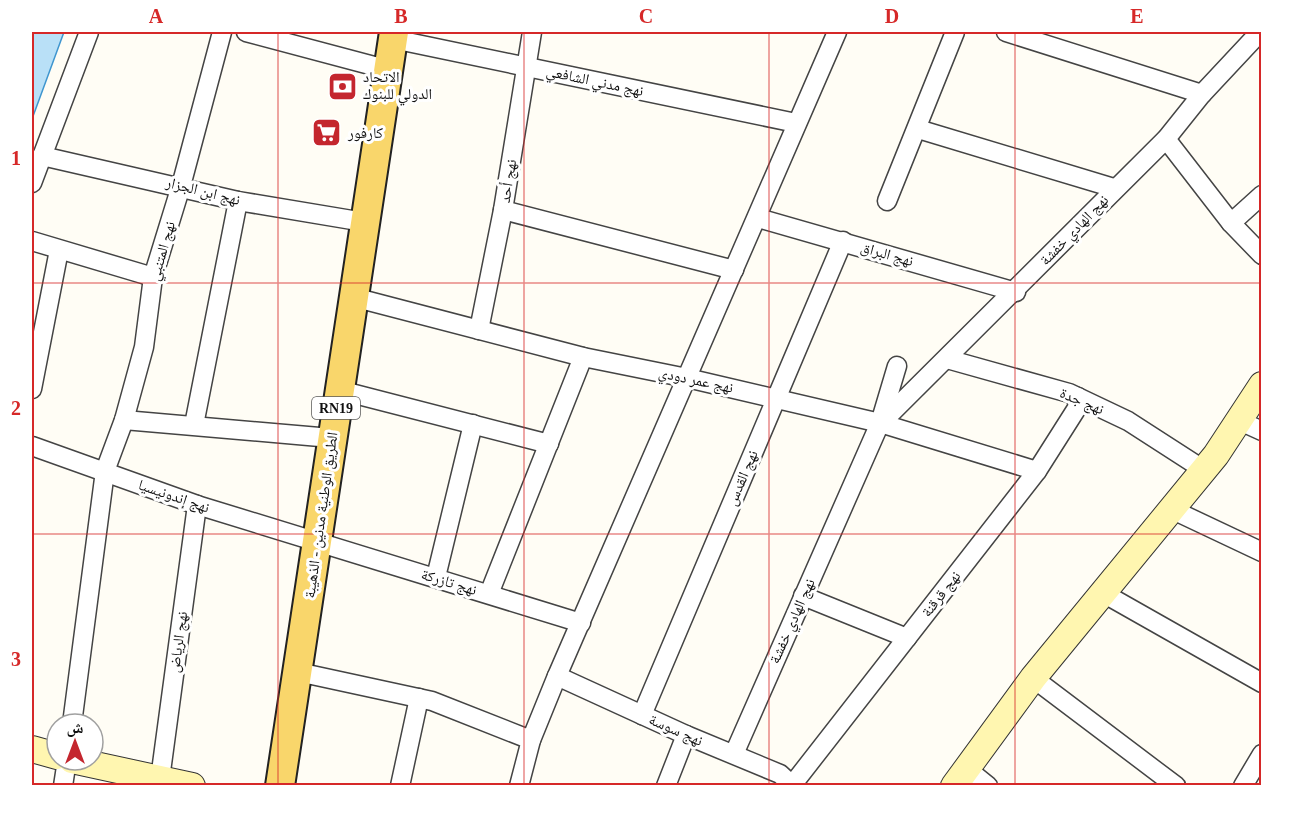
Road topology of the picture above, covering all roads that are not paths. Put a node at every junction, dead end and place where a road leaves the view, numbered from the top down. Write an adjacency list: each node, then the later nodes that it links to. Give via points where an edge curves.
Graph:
1 (89, 32): 16 (street)
2 (222, 32): 18 (street, نهج المتنبي)
3 (246, 32): 11 (street)
4 (532, 32): 10 (street, نهج أحد)
5 (837, 32): 13 (street)
6 (956, 32): 14 (street)
7 (1260, 32): 12 (street, نهج الهادي خفشة)
8 (1017, 33): 12 (street)
9 (394, 35): 10 (street, نهج مدني الشافعي); 11 (main road, الطريق الوطنية مدنين - الذهيبة / RN19)
10 (526, 67): 13 (street, نهج مدني الشافعي); 23 (street, نهج أحد)
11 (389, 70): 25 (main road, الطريق الوطنية مدنين - الذهيبة / RN19)
12 (1202, 94): 15 (street, نهج الهادي خفشة)
13 (796, 123): 24 (street)
14 (918, 129): 19 (street); 22 (street)
15 (1166, 140): 19 (street, نهج الهادي خفشة); 26 (street)
16 (42, 156): 17 (street); 18 (street, نهج ابن الجزار)
17 (32, 183)
18 (181, 186): 21 (street, نهج ابن الجزار); 32 (street, نهج المتنبي)
19 (1114, 188): 33 (street, نهج الهادي خفشة)
20 (1262, 195): 26 (street)
21 (238, 201): 25 (street, نهج ابن الجزار); 48 (street)
22 (887, 201)
23 (503, 210): 31 (street); 35 (street, نهج أحد)
24 (758, 218): 28 (street, نهج البراق); 31 (street)
25 (364, 222): 34 (main road, الطريق الوطنية مدنين - الذهيبة / RN19)
26 (1231, 223): 30 (street)
27 (32, 241): 29 (street)
28 (843, 241): 33 (street, نهج البراق); 44 (street, نهج القدس)
29 (59, 250): 32 (street); 41 (street)
30 (1262, 255)
31 (734, 270): 39 (street)
32 (153, 277): 45 (street, نهج المتنبي, via 144,347)
33 (1016, 292): 37 (street, نهج الهادي خفشة)
34 (353, 297): 35 (street, نهج عمر دودي); 42 (main road, الطريق الوطنية مدنين - الذهيبة / RN19)
35 (479, 330): 36 (street, نهج عمر دودي)
36 (582, 357): 39 (street, نهج عمر دودي); 51 (street)
37 (947, 358): 43 (street, نهج جدة); 46 (street, نهج الهادي خفشة)
38 (897, 366): 46 (street)
39 (687, 378): 44 (street, نهج عمر دودي); 64 (street)
40 (1262, 385): 49 (main road)
41 (32, 389)
42 (339, 390): 47 (street); 50 (main road, الطريق الوطنية مدنين - الذهيبة / RN19)
43 (1078, 397): 53 (street, نهج جدة, via 1128,421); 55 (street, نهج قرقنة, via 1077,408)
44 (776, 399): 46 (street, نهج عمر دودي); 72 (street, نهج القدس)
45 (124, 420): 48 (street); 54 (street, نهج المتنبي)
46 (880, 423): 55 (street, نهج عمر دودي); 63 (street, نهج الهادي خفشة)
47 (473, 424): 51 (street); 60 (street)
48 (194, 425): 50 (street)
49 (1251, 426): 53 (main road)
50 (331, 438): 58 (main road, الطريق الوطنية مدنين - الذهيبة / RN19)
51 (549, 444): 62 (street)
52 (32, 446): 54 (street, نهج إندونيسيا)
53 (1204, 470): 57 (main road)
54 (105, 471): 56 (street, نهج إندونيسيا); 71 (street, نهج المتنبي)
55 (1037, 471): 65 (street, نهج قرقنة)
56 (196, 505): 58 (street, نهج إندونيسيا); 79 (street, نهج الرياض)
57 (1171, 508): 59 (street); 61 (main road)
58 (318, 540): 60 (street, نهج تازركة); 66 (main road, الطريق الوطنية مدنين - الذهيبة / RN19)
59 (1262, 552)
60 (436, 578): 62 (street, نهج تازركة)
61 (1103, 592): 68 (main road); 69 (street)
62 (489, 594): 64 (street, نهج تازركة)
63 (803, 596): 65 (street); 75 (street, نهج الهادي خفشة)
64 (580, 623): 67 (street)
65 (907, 638): 80 (street, نهج قرقنة)
66 (298, 672): 70 (street); 82 (main road, الطريق الوطنية مدنين - الذهيبة / RN19)
67 (557, 676): 72 (street, نهج سوسة); 74 (street)
68 (1033, 678): 78 (main road); 87 (street)
69 (1262, 683)
70 (419, 698): 74 (street); 83 (street)
71 (74, 712)
72 (642, 715): 73 (street, نهج سوسة)
73 (686, 735): 75 (street, نهج سوسة); 85 (street)
74 (531, 740): 84 (street)
75 (734, 754): 80 (street, نهج سوسة, via 780,774)
76 (1262, 754): 88 (street)
77 (105, 767): 79 (main road)
78 (960, 777): 86 (street)
79 (160, 779): 81 (main road)
80 (793, 785)
81 (192, 786)
82 (280, 786)
83 (400, 786)
84 (519, 786)
85 (666, 786)
86 (988, 786)
87 (1176, 786)
88 (1243, 786)

